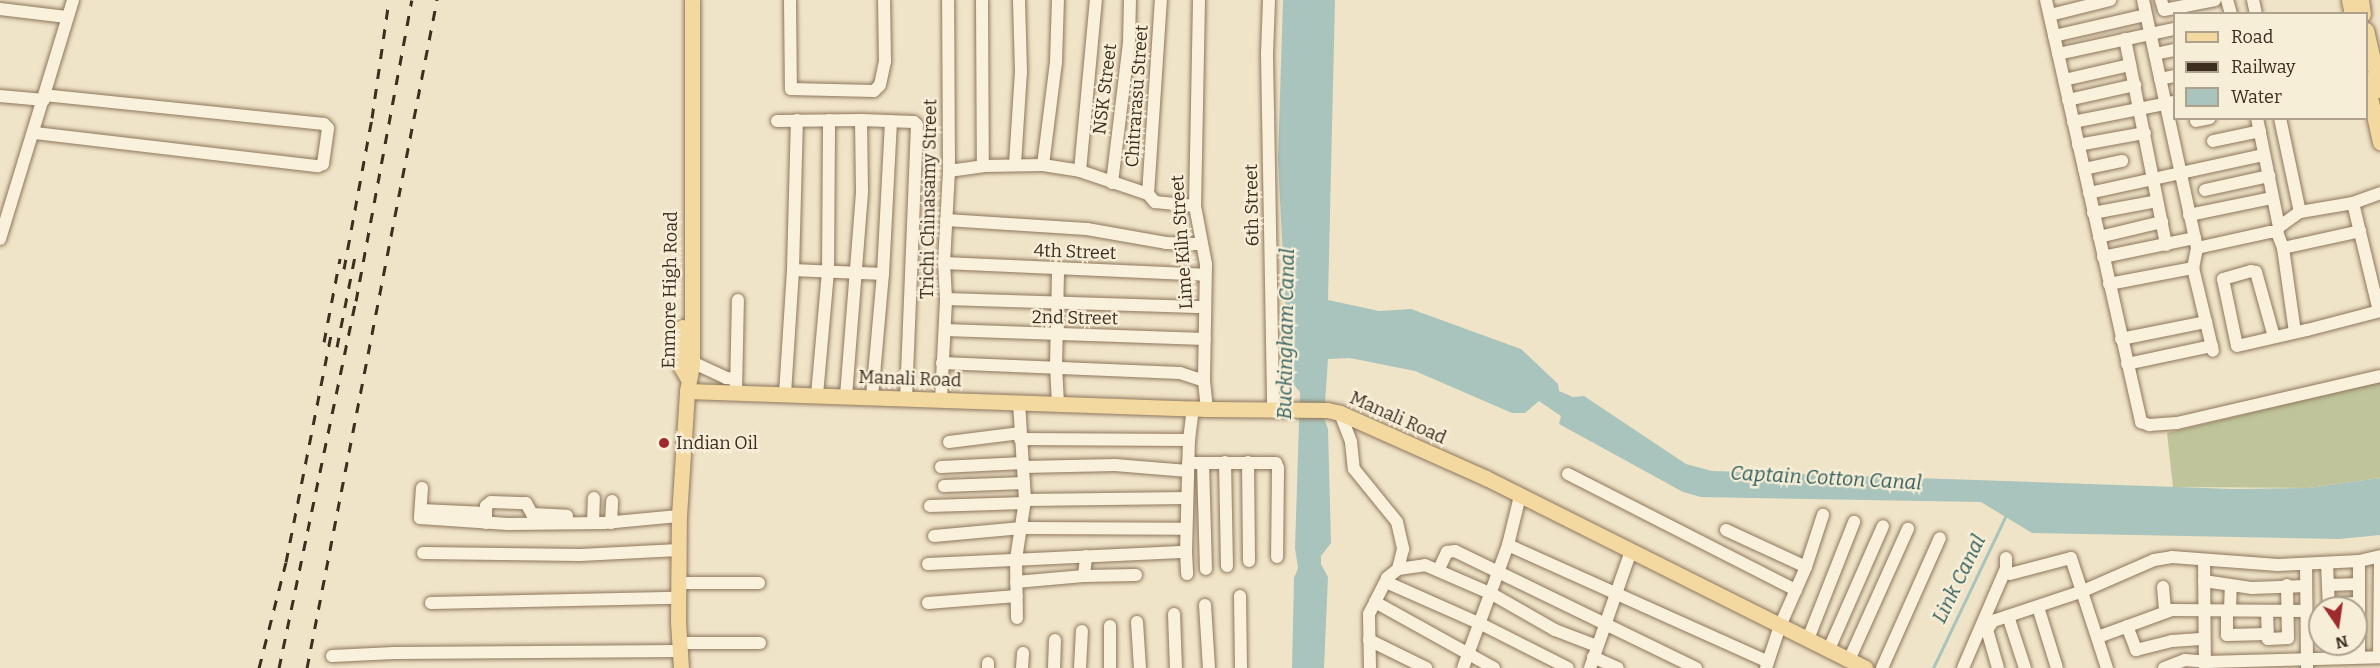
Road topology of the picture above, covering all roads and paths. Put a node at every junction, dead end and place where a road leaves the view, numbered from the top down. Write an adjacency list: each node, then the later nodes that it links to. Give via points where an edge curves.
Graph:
1 (73, 0): 23 (street)
2 (683, 0): 122 (main road, Enmore High Road, via 681,367)
3 (692, 0): 116 (main road, Enmore High Road)
4 (790, 0): 5 (street, via 791,89 873,91 880,85 885,62)
5 (884, 0)
6 (948, 0): 66 (street, Trichi Chinasamy Street)
7 (982, 0): 64 (street)
8 (1019, 0): 62 (street, via 1021,72)
9 (1058, 0): 63 (street, via 1056,62)
10 (1096, 0): 67 (street)
11 (1130, 0): 71 (street, NSK Street, via 1129,43)
12 (1161, 0): 75 (street, Chitrarasu Street)
13 (1199, 0): 79 (street, Lime Kiln Street)
14 (1269, 0): 133 (street, 6th Street)
15 (2046, 0): 21 (street)
16 (2110, 0): 21 (street)
17 (2143, 0): 22 (street)
18 (2161, 0): 19 (street, via 2164,10)
19 (2215, 0)
20 (0, 9): 23 (street)
21 (2050, 15): 27 (street)
22 (2146, 15): 25 (street); 27 (street)
23 (67, 17): 40 (street)
24 (2173, 29): 25 (street)
25 (2150, 33): 28 (street); 31 (street)
26 (2372, 35): 38 (main road)
27 (2054, 36): 30 (street)
28 (2125, 39): 30 (street); 32 (street)
29 (2173, 50): 31 (street)
30 (2058, 54): 35 (street)
31 (2155, 54): 34 (street)
32 (2130, 65): 35 (street); 37 (street)
33 (2173, 76): 34 (street)
34 (2160, 79): 42 (street)
35 (2064, 80): 41 (street)
36 (2368, 84): 58 (main road)
37 (2135, 85): 41 (street); 43 (street)
38 (2380, 90)
39 (0, 96): 40 (street)
40 (44, 97): 55 (street); 55 (street, via 324,124 328,128 323,165)
41 (2068, 100): 52 (street)
42 (2170, 103): 43 (street); 68 (street)
43 (2140, 108): 52 (street); 56 (street)
44 (797, 120): 45 (street); 51 (street); 98 (street)
45 (829, 120): 46 (street); 99 (street)
46 (861, 120): 50 (street); 100 (street)
47 (2203, 120): 53 (street)
48 (2257, 120): 54 (street)
49 (2280, 120): 80 (street)
50 (891, 121): 101 (street); 128 (street, via 914,122 918,128)
51 (777, 122)
52 (2073, 122): 59 (street)
53 (2196, 122)
54 (2260, 131): 57 (street); 60 (street)
55 (35, 133): 83 (street)
56 (2145, 133): 59 (street); 70 (street)
57 (2213, 141)
58 (2380, 142)
59 (2078, 145): 65 (street)
60 (2264, 155): 68 (street); 69 (street)
61 (2122, 161): 65 (street)
62 (1015, 164): 63 (street); 64 (street)
63 (1043, 165): 67 (street)
64 (983, 166): 66 (street)
65 (2084, 169): 73 (street)
66 (949, 171): 84 (street, Trichi Chinasamy Street)
67 (1080, 171): 71 (street)
68 (2180, 172): 70 (street); 82 (street)
69 (2269, 176): 72 (street); 76 (street)
70 (2153, 178): 73 (street); 77 (street)
71 (1112, 183): 75 (street)
72 (2205, 190)
73 (2089, 193): 81 (street)
74 (2380, 193): 78 (street)
75 (1149, 194): 79 (street, via 1155,202)
76 (2272, 198): 82 (street); 86 (street)
77 (2157, 201): 81 (street); 85 (street)
78 (2353, 203): 80 (street); 87 (street)
79 (1195, 206): 91 (street, Lime Kiln Street)
80 (2300, 212): 86 (street)
81 (2093, 213): 88 (street)
82 (2189, 214): 90 (street)
83 (4, 217): 89 (street)
84 (946, 220): 91 (street, via 1086,229 1166,243); 95 (street, Trichi Chinasamy Street)
85 (2162, 222): 88 (street); 92 (street)
86 (2278, 230): 90 (street); 93 (street)
87 (2360, 231): 93 (street); 108 (street)
88 (2099, 237): 94 (street)
89 (0, 239)
90 (2196, 243): 92 (street); 96 (street)
91 (1202, 244): 102 (street, Lime Kiln Street)
92 (2166, 245): 94 (street)
93 (2283, 248): 111 (street)
94 (2103, 258): 103 (street)
95 (944, 263): 97 (street, 4th Street); 104 (street, Trichi Chinasamy Street)
96 (2193, 268): 103 (street); 109 (street)
97 (1058, 269): 102 (street, 4th Street); 106 (street)
98 (793, 270): 99 (street); 124 (street)
99 (828, 272): 100 (street); 125 (street)
100 (857, 272): 101 (street); 126 (street)
101 (883, 274): 127 (street)
102 (1205, 275): 107 (street, Lime Kiln Street)
103 (2109, 284): 115 (street)
104 (946, 299): 106 (street); 110 (street, Trichi Chinasamy Street)
105 (738, 300): 123 (street)
106 (1058, 302): 107 (street); 112 (street)
107 (1205, 307): 114 (street, Lime Kiln Street)
108 (2380, 311): 111 (street)
109 (2206, 322): 115 (street); 118 (street, via 2212,349)
110 (945, 330): 112 (street, 2nd Street); 117 (street, Trichi Chinasamy Street)
111 (2295, 332): 113 (street)
112 (1056, 335): 114 (street, 2nd Street); 119 (street)
113 (2274, 338): 113 (street, via 2256,272 2223,279 2237,346)
114 (1205, 339): 121 (street, Lime Kiln Street)
115 (2121, 339): 118 (street)
116 (692, 362): 122 (main road, Enmore High Road); 123 (street)
117 (942, 363): 119 (street); 129 (street, Trichi Chinasamy Street)
118 (2127, 364): 120 (street, via 2141,422 2149,425 2177,423)
119 (1056, 367): 121 (street, via 1180,373); 131 (street)
120 (2380, 376)
121 (1204, 381): 132 (street, Lime Kiln Street)
122 (687, 385): 123 (main road, Manali Road); 156 (main road)
123 (736, 386): 124 (main road, Manali Road)
124 (785, 394): 125 (main road, Manali Road)
125 (817, 395): 126 (main road, Manali Road)
126 (846, 396): 127 (main road, Manali Road)
127 (872, 397): 128 (main road, Manali Road)
128 (906, 399): 129 (main road, Manali Road)
129 (941, 399): 130 (main road, Manali Road)
130 (1019, 403): 131 (main road, Manali Road); 135 (street)
131 (1058, 404): 132 (main road, Manali Road)
132 (1200, 409): 133 (main road, Manali Road); 136 (street, Lime Kiln Street)
133 (1273, 410): 134 (main road, Manali Road)
134 (1334, 411): 148 (main road, Manali Road); 191 (street, via 1351,442 1354,469 1397,522 1403,549)
135 (1020, 436): 136 (street); 137 (street); 141 (street)
136 (1189, 440): 143 (street, Lime Kiln Street)
137 (949, 442)
138 (1203, 462): 139 (street); 143 (street); 189 (street)
139 (1225, 462): 140 (street); 187 (street)
140 (1248, 462): 177 (street, via 1273,461 1278,465); 181 (street)
141 (1023, 465): 142 (street); 143 (street); 145 (street)
142 (941, 467)
143 (1188, 467): 150 (street, Lime Kiln Street)
144 (1568, 474): 208 (street)
145 (1024, 483): 146 (street); 152 (street)
146 (944, 486)
147 (422, 488): 157 (street, via 420,518)
148 (1520, 496): 170 (street); 172 (main road, Manali Road)
149 (594, 498): 160 (street)
150 (1187, 498): 152 (street); 165 (street, Lime Kiln Street)
151 (612, 501): 161 (street)
152 (1025, 501): 154 (street); 164 (street)
153 (508, 503): 157 (street, via 488,503); 158 (street, via 526,503); 162 (street)
154 (930, 506)
155 (1823, 515): 188 (street)
156 (679, 516): 161 (street); 171 (main road)
157 (486, 518): 162 (street)
158 (529, 518): 160 (street); 162 (street)
159 (1854, 522): 239 (street)
160 (588, 523): 161 (street)
161 (611, 523)
162 (508, 524)
163 (1883, 525): 245 (street)
164 (1022, 528): 165 (street); 168 (street); 179 (street)
165 (1186, 529): 173 (street, Lime Kiln Street)
166 (1908, 529): 252 (street)
167 (1726, 530): 188 (street)
168 (933, 536)
169 (1940, 538): 274 (street)
170 (1508, 545): 192 (street); 210 (street)
171 (679, 550): 174 (street, via 580,555); 207 (main road)
172 (1631, 551): 210 (street); 234 (main road, Manali Road)
173 (1186, 552): 175 (street); 193 (street, Lime Kiln Street)
174 (423, 553)
175 (1086, 556): 179 (street); 196 (street)
176 (2380, 556): 182 (street)
177 (1278, 557)
178 (2006, 558): 275 (street, via 2006,568)
179 (1016, 559): 185 (street); 198 (street)
180 (2204, 560): 186 (street); 197 (street); 209 (street, via 2163,558)
181 (1249, 561)
182 (2359, 561): 184 (street); 201 (street)
183 (2380, 562): 251 (street)
184 (2328, 563): 186 (street); 203 (street)
185 (928, 564)
186 (2306, 564): 205 (street)
187 (1227, 566)
188 (1806, 567): 208 (street)
189 (1206, 569)
190 (1439, 569): 191 (street, via 1425,565); 192 (street, via 1450,551); 211 (street)
191 (1398, 570): 199 (street)
192 (1499, 570): 211 (street); 231 (street)
193 (1187, 574)
194 (2010, 574): 209 (street, via 2071,558)
195 (1136, 575): 196 (street)
196 (1084, 576): 198 (street)
197 (2204, 581): 204 (street); 221 (street)
198 (1016, 582): 212 (street)
199 (1386, 582): 216 (street); 232 (street)
200 (759, 583): 207 (street)
201 (2359, 584): 203 (street); 215 (street)
202 (2287, 585): 204 (street); 205 (street); 224 (street)
203 (2328, 585): 214 (street)
204 (2230, 586): 222 (street)
205 (2306, 586): 225 (street)
206 (2163, 587): 226 (street)
207 (678, 590): 217 (street); 244 (main road)
208 (1796, 590): 234 (street)
209 (2083, 591): 220 (street); 238 (street)
210 (1618, 593): 231 (street); 255 (street)
211 (1492, 594): 232 (street); 250 (street)
212 (1017, 596): 218 (street); 229 (street)
213 (1240, 596): 265 (street)
214 (2329, 596)
215 (2359, 596)
216 (1375, 602): 242 (street, via 1369,614); 247 (street)
217 (431, 603)
218 (928, 603)
219 (1205, 604): 264 (street)
220 (2038, 607): 228 (street); 278 (street)
221 (2204, 610): 222 (street); 226 (street); 240 (street)
222 (2229, 610): 223 (street); 237 (street, via 2227,636)
223 (2267, 610): 224 (street); 237 (street)
224 (2287, 611): 225 (street); 237 (street, via 2288,638 2268,639)
225 (2305, 611): 254 (street)
226 (2165, 612): 235 (street)
227 (1174, 614): 263 (street)
228 (2008, 616): 276 (street, via 1993,621 1988,630); 277 (street)
229 (1017, 618)
230 (1137, 622): 262 (street)
231 (1606, 622): 250 (street); 272 (street)
232 (1481, 624): 247 (street); 270 (street)
233 (1110, 626): 261 (street)
234 (1780, 626): 239 (main road, Manali Road); 255 (street)
235 (2127, 626): 238 (street); 240 (street, via 2136,650 2172,641)
236 (1082, 631): 260 (street)
237 (2267, 634)
238 (2098, 637): 279 (street)
239 (1808, 639): 245 (main road, Manali Road)
240 (2204, 639): 256 (street)
241 (1055, 640): 259 (street)
242 (1369, 640): 266 (street); 267 (street)
243 (760, 643): 244 (street)
244 (680, 647): 248 (street); 257 (main road)
245 (1829, 649): 252 (main road, Manali Road)
246 (1023, 653): 258 (street)
247 (1469, 654): 268 (street); 269 (street)
248 (332, 656)
249 (2359, 656): 251 (street); 254 (street)
250 (1594, 657): 271 (street)
251 (2380, 657)
252 (1849, 660): 273 (main road, Manali Road)
253 (2257, 663): 254 (street); 256 (street)
254 (2306, 663)
255 (1767, 665)
256 (2205, 665): 280 (street, via 2185,660)
257 (681, 668)
258 (1022, 668)
259 (1054, 668)
260 (1080, 668)
261 (1110, 668)
262 (1140, 668)
263 (1176, 668)
264 (1209, 668)
265 (1241, 668)
266 (1370, 668)
267 (1426, 668)
268 (1463, 668)
269 (1494, 668)
270 (1568, 668)
271 (1618, 668)
272 (1696, 668)
273 (1865, 668)
274 (1882, 668)
275 (1963, 668)
276 (1998, 668)
277 (2025, 668)
278 (2057, 668)
279 (2107, 668)
280 (2164, 668)

